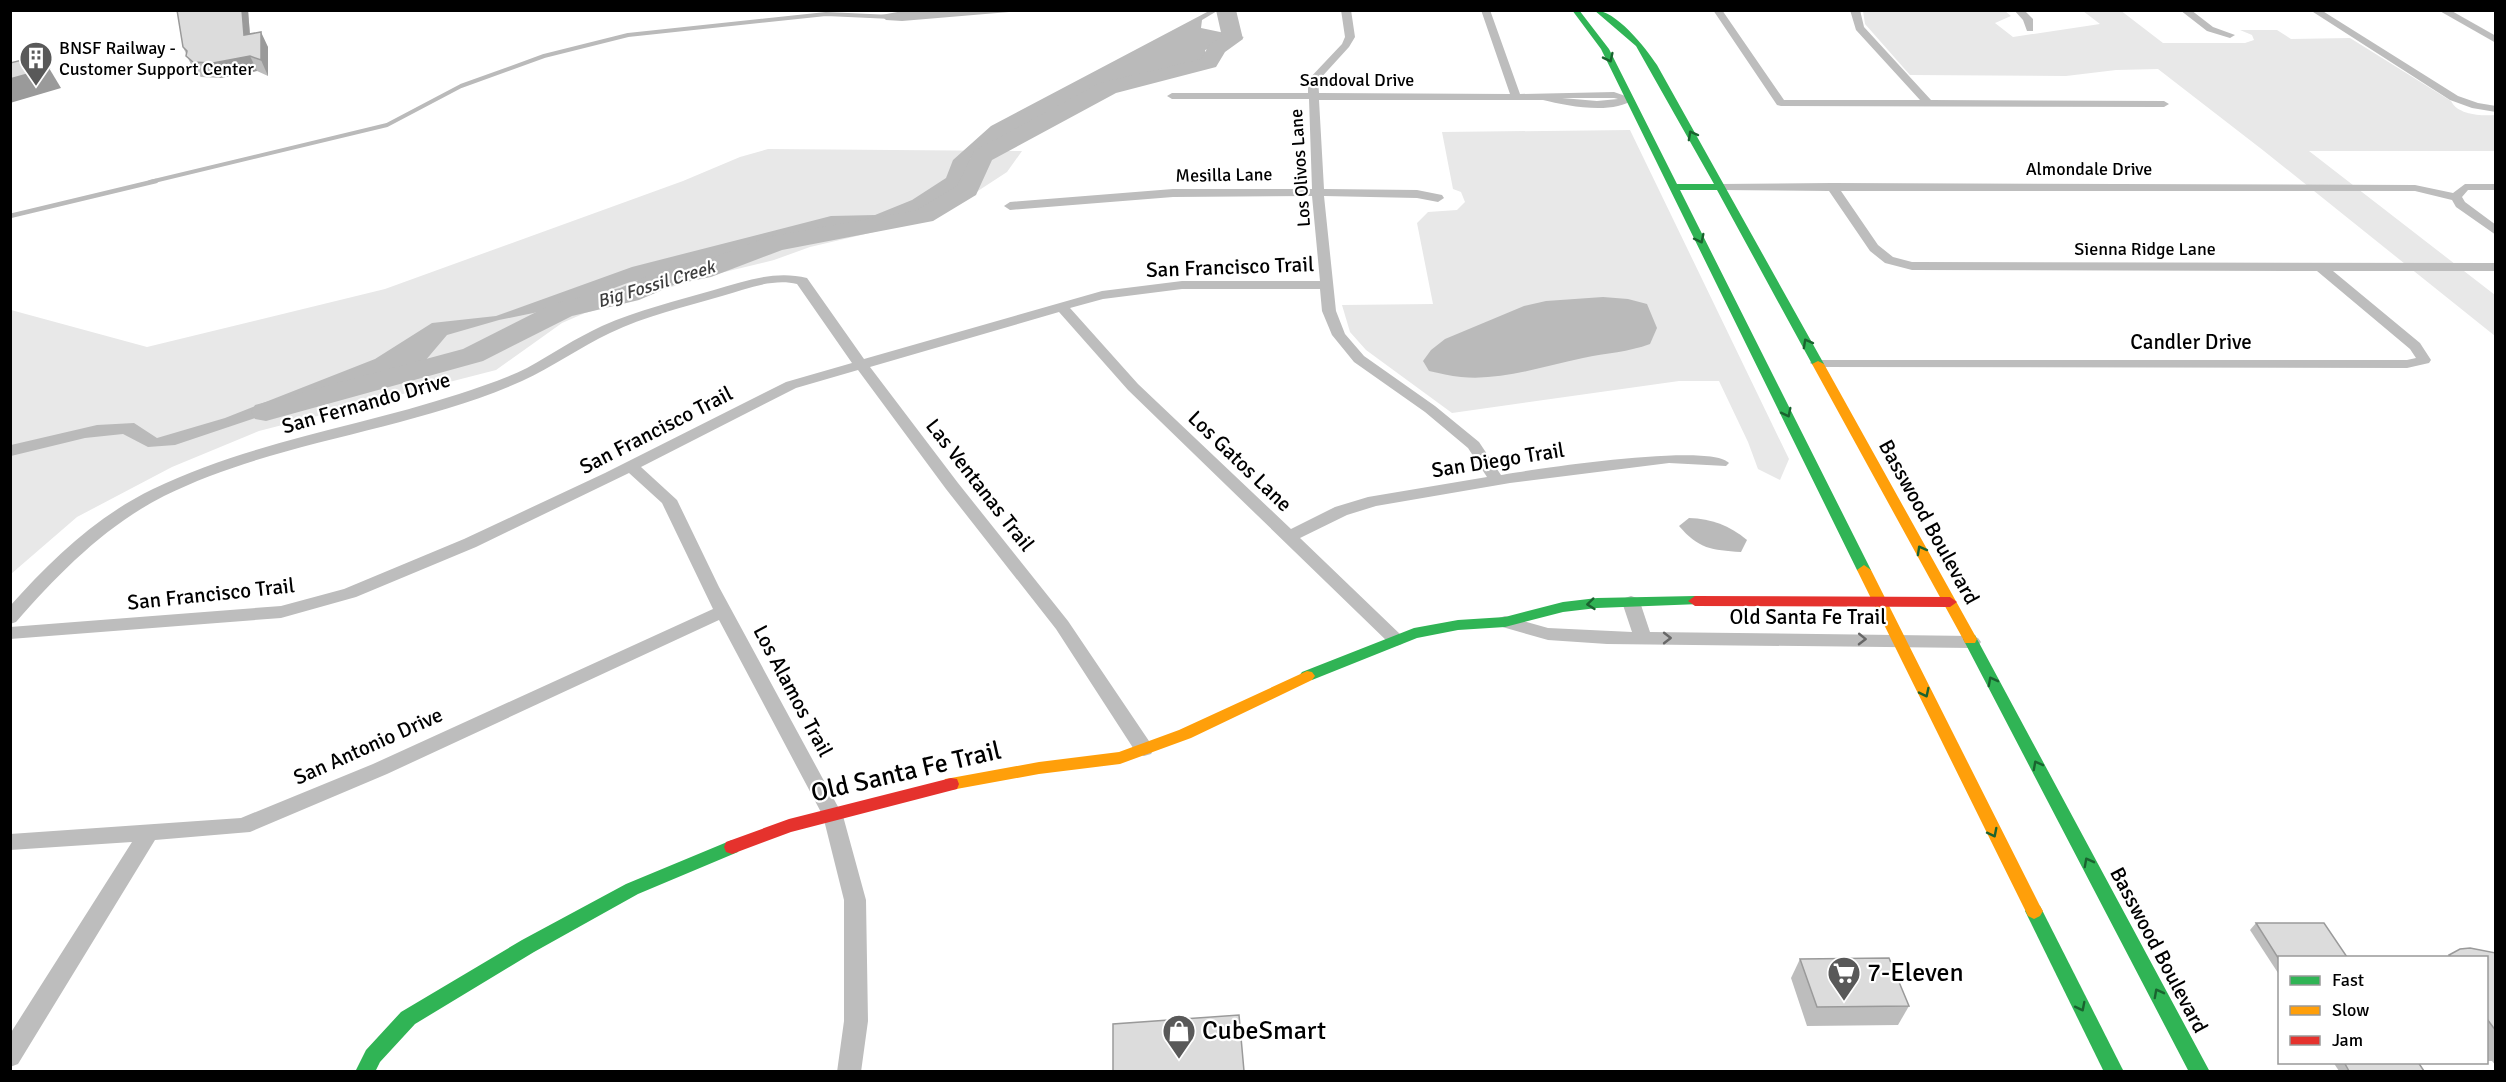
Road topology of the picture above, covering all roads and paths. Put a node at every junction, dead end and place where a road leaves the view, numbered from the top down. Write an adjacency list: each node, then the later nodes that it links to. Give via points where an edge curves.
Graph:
1 (1346, 10): 15 (street, Los Olivos Lane, via 1350,37 1313,80)
2 (1485, 10): 16 (street)
3 (1575, 10): 17 (main road, one-way to 17, via 1598,38)
4 (1597, 10): 24 (main road, Basswood Boulevard, one-way to 4, via 1645,52)
5 (1717, 10): 18 (street, via 1781,103)
6 (1855, 10): 18 (street, via 1859,28)
7 (2018, 10): 11 (street, via 2028,19)
8 (2184, 10): 12 (street, via 2210,29)
9 (2314, 10): 20 (street, via 2454,98)
10 (2442, 10): 13 (street)
11 (2030, 29)
12 (2230, 35)
13 (2496, 40)
14 (1172, 96): 15 (street, Sandoval Drive)
15 (1314, 96): 16 (street, Sandoval Drive); 25 (street, Los Olivos Lane)
16 (1516, 97): 17 (street, Sandoval Drive, via 1617,103)
17 (1629, 99): 23 (main road)
18 (1929, 104): 19 (street)
19 (2164, 104)
20 (2496, 110)
21 (1832, 186): 24 (street, Almondale Drive); 26 (street, Almondale Drive, via 2406,188); 30 (street, Sienna Ridge Lane, via 1874,248 1889,260 1912,266)
22 (2496, 186): 26 (street, via 2465,187)
23 (1674, 187): 24 (main road); 41 (main road, one-way to 41)
24 (1720, 187): 35 (main road, Basswood Boulevard, one-way to 24)
25 (1318, 192): 27 (street, Mesilla Lane); 28 (street, Mesilla Lane, via 1173,193); 33 (street, Los Olivos Lane)
26 (2456, 196): 29 (street, via 2460,204)
27 (1438, 198)
28 (1010, 206)
29 (2496, 231)
30 (2320, 267): 31 (street, Sienna Ridge Lane); 35 (street, Candler Drive, via 2415,346 2424,360 2407,364)
31 (2496, 267)
32 (764, 280): 36 (street, Las Ventanas Trail, via 790,277 802,281); 46 (street, San Fernando Drive, via 656,310 605,330 508,382 429,409 204,472 157,494 95,532 58,564)
33 (1326, 285): 34 (street, San Francisco Trail, via 1182,285 1102,295); 39 (street, Los Olivos Lane, via 1329,311 1339,335 1359,359 1474,446)
34 (1062, 307): 36 (street, San Francisco Trail); 40 (street, Los Gatos Lane, via 1133,387)
35 (1817, 363): 43 (main road, Basswood Boulevard, one-way to 35)
36 (861, 365): 38 (street, San Francisco Trail, via 791,385); 54 (street, Las Ventanas Trail, via 1062,625)
37 (1721, 463): 39 (street, San Diego Trail, via 1669,458)
38 (630, 466): 45 (street, Los Alamos Trail, via 669,500); 48 (street, San Francisco Trail, via 399,573 350,593 280,612)
39 (1497, 480): 40 (street, San Diego Trail, via 1374,501 1341,511)
40 (1289, 537): 51 (street, Los Gatos Lane)
41 (1880, 601): 42 (main road, Old Santa Fe Trail); 43 (main road, Old Santa Fe Trail); 52 (main road)
42 (1631, 602): 44 (main road, Old Santa Fe Trail, one-way to 44); 50 (street)
43 (1950, 602): 53 (main road, Basswood Boulevard)
44 (1557, 609): 47 (main road, Old Santa Fe Trail); 49 (street)
45 (723, 611): 55 (street, Los Alamos Trail); 56 (street, San Antonio Drive, via 380,769 243,826)
46 (10, 618)
47 (1505, 622): 49 (street, Old Santa Fe Trail); 51 (main road, Old Santa Fe Trail, via 1458,625)
48 (10, 633)
49 (1567, 635): 50 (street, Old Santa Fe Trail)
50 (1643, 638): 52 (street, Old Santa Fe Trail, one-way to 52)
51 (1396, 640): 54 (main road, Old Santa Fe Trail)
52 (1900, 640): 53 (street, Old Santa Fe Trail); 61 (main road, one-way to 61)
53 (1971, 642): 62 (main road, Basswood Boulevard, one-way to 53)
54 (1144, 749): 55 (main road, Old Santa Fe Trail, via 1120,758 942,786)
55 (833, 816): 59 (main road, Old Santa Fe Trail, via 789,826 632,889 408,1018 373,1056); 60 (street, Los Alamos Trail, via 855,900 856,1021)
56 (149, 833): 57 (street, San Antonio Drive); 58 (street)
57 (10, 842)
58 (10, 1056)
59 (365, 1071)
60 (849, 1071)
61 (2114, 1071)
62 (2200, 1071)

